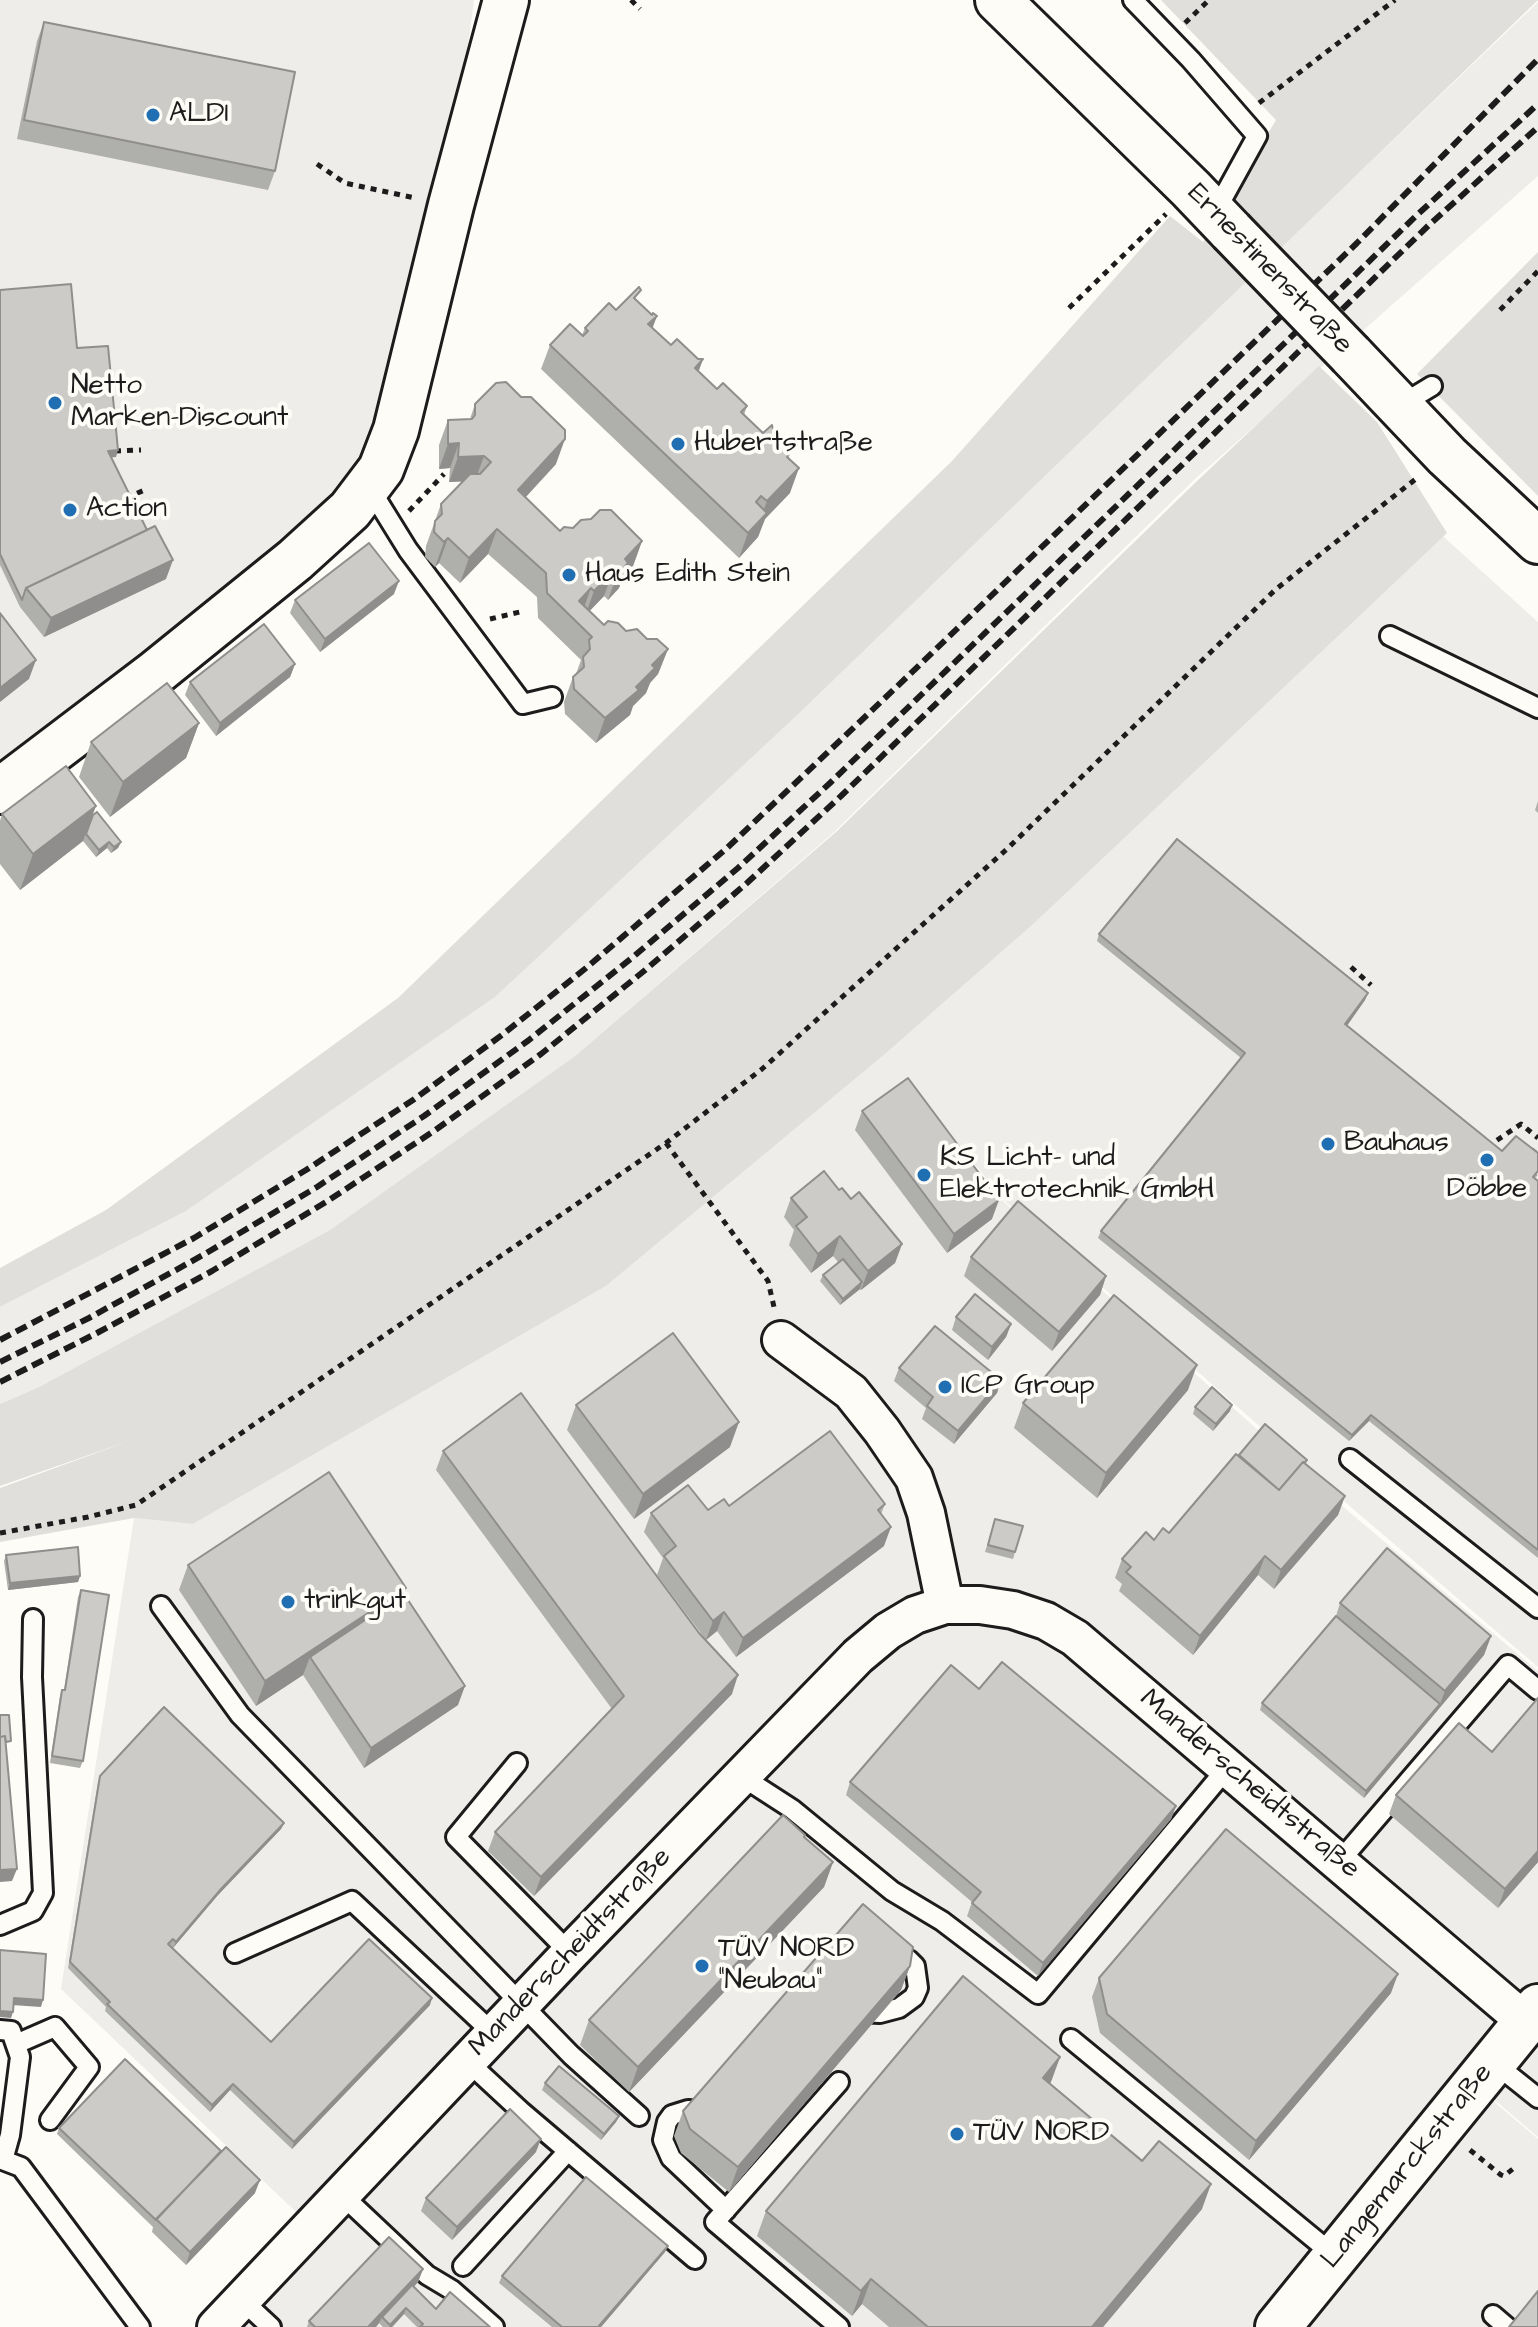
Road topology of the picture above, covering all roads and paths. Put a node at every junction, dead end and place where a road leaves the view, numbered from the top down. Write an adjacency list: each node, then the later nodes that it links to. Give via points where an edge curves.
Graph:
1 (506, 0): 18 (street, via 396,430)
2 (631, 0): 6 (path)
3 (998, 0): 10 (street, Ernestinenstraße)
4 (1133, 0): 7 (lane)
5 (1395, 0): 7 (path)
6 (640, 9)
7 (1241, 117): 10 (lane, via 1257,136)
8 (317, 164): 9 (path, via 345,183)
9 (408, 196)
10 (1212, 211): 12 (path); 16 (street, Ernestinenstraße, bridge, via 1351,355 1416,396)
11 (1538, 271): 13 (path)
12 (1069, 308)
13 (1500, 310)
14 (141, 450): 15 (path)
15 (115, 451)
16 (1447, 456): 22 (street, Ernestinenstraße); 32 (path, via 1293,574 1008,848 762,1069)
17 (444, 474): 21 (path)
18 (369, 487): 21 (lane); 28 (street, via 295,560)
19 (147, 489): 20 (path)
20 (126, 498)
21 (395, 525): 24 (lane)
22 (1538, 541)
23 (524, 611): 24 (path)
24 (465, 626): 26 (lane, via 523,704)
25 (1390, 636): 27 (lane)
26 (552, 697)
27 (1538, 708)
28 (0, 791)
29 (1351, 967): 30 (path)
30 (1371, 985)
31 (1538, 1138): 34 (path, via 1521,1124)
32 (666, 1143): 36 (path, via 768,1281); 38 (path, via 136,1505)
33 (1538, 1145): 35 (path)
34 (1487, 1148)
35 (1530, 1155)
36 (781, 1340): 39 (street, via 851,1392 914,1478)
37 (1350, 1459): 41 (lane)
38 (0, 1533)
39 (945, 1605): 45 (street, Manderscheidtstraße, via 1013,1610 1046,1621); 46 (street, Manderscheidtstraße, via 888,1631)
40 (161, 1606): 52 (lane, via 240,1715)
41 (1538, 1608)
42 (33, 1619): 48 (lane, via 43,1893 33,1911)
43 (1538, 1690): 47 (lane, via 1508,1665)
44 (517, 1763): 51 (lane, via 456,1837)
45 (1228, 1767): 46 (lane, via 1038,1994); 47 (street, Manderscheidtstraße)
46 (741, 1776): 51 (street, Manderscheidtstraße)
47 (1339, 1862): 54 (street, Manderscheidtstraße)
48 (0, 1925)
49 (880, 1951): 53 (lane, via 909,1960 918,1977 914,1997 880,2013)
50 (235, 1953): 56 (lane, via 352,1901)
51 (570, 1953): 52 (street, Manderscheidtstraße)
52 (522, 2003): 56 (street, Manderscheidtstraße); 64 (lane)
53 (843, 2012)
54 (1532, 2014): 60 (street, Langemarckstraße)
55 (0, 2030): 58 (lane, via 11,2031)
56 (493, 2033): 59 (street, Manderscheidtstraße)
57 (1071, 2039): 72 (lane)
58 (16, 2044): 65 (lane, via 55,2027 89,2067); 68 (lane, via 20,2057)
59 (467, 2061): 67 (lane); 70 (street, Manderscheidtstraße)
60 (1493, 2062): 62 (lane); 66 (street, Langemarckstraße)
61 (839, 2082): 71 (lane)
62 (1538, 2098)
63 (729, 2113): 71 (lane, via 679,2111 667,2122 663,2140 671,2158)
64 (639, 2116)
65 (50, 2120)
66 (1442, 2126): 69 (path, via 1501,2175); 72 (street, Langemarckstraße)
67 (568, 2151): 73 (lane); 74 (lane)
68 (2, 2159): 76 (lane, via 21,2167)
69 (1514, 2168)
70 (341, 2194): 75 (street, Manderscheidtstraße); 79 (lane, via 427,2275)
71 (726, 2210): 80 (lane, via 715,2222)
72 (1336, 2257): 81 (street, Langemarckstraße)
73 (695, 2259)
74 (463, 2266)
75 (242, 2300): 77 (street, Manderscheidtstraße); 78 (lane)
76 (140, 2327)
77 (216, 2327)
78 (271, 2327)
79 (494, 2327)
80 (839, 2327)
81 (1278, 2327)

